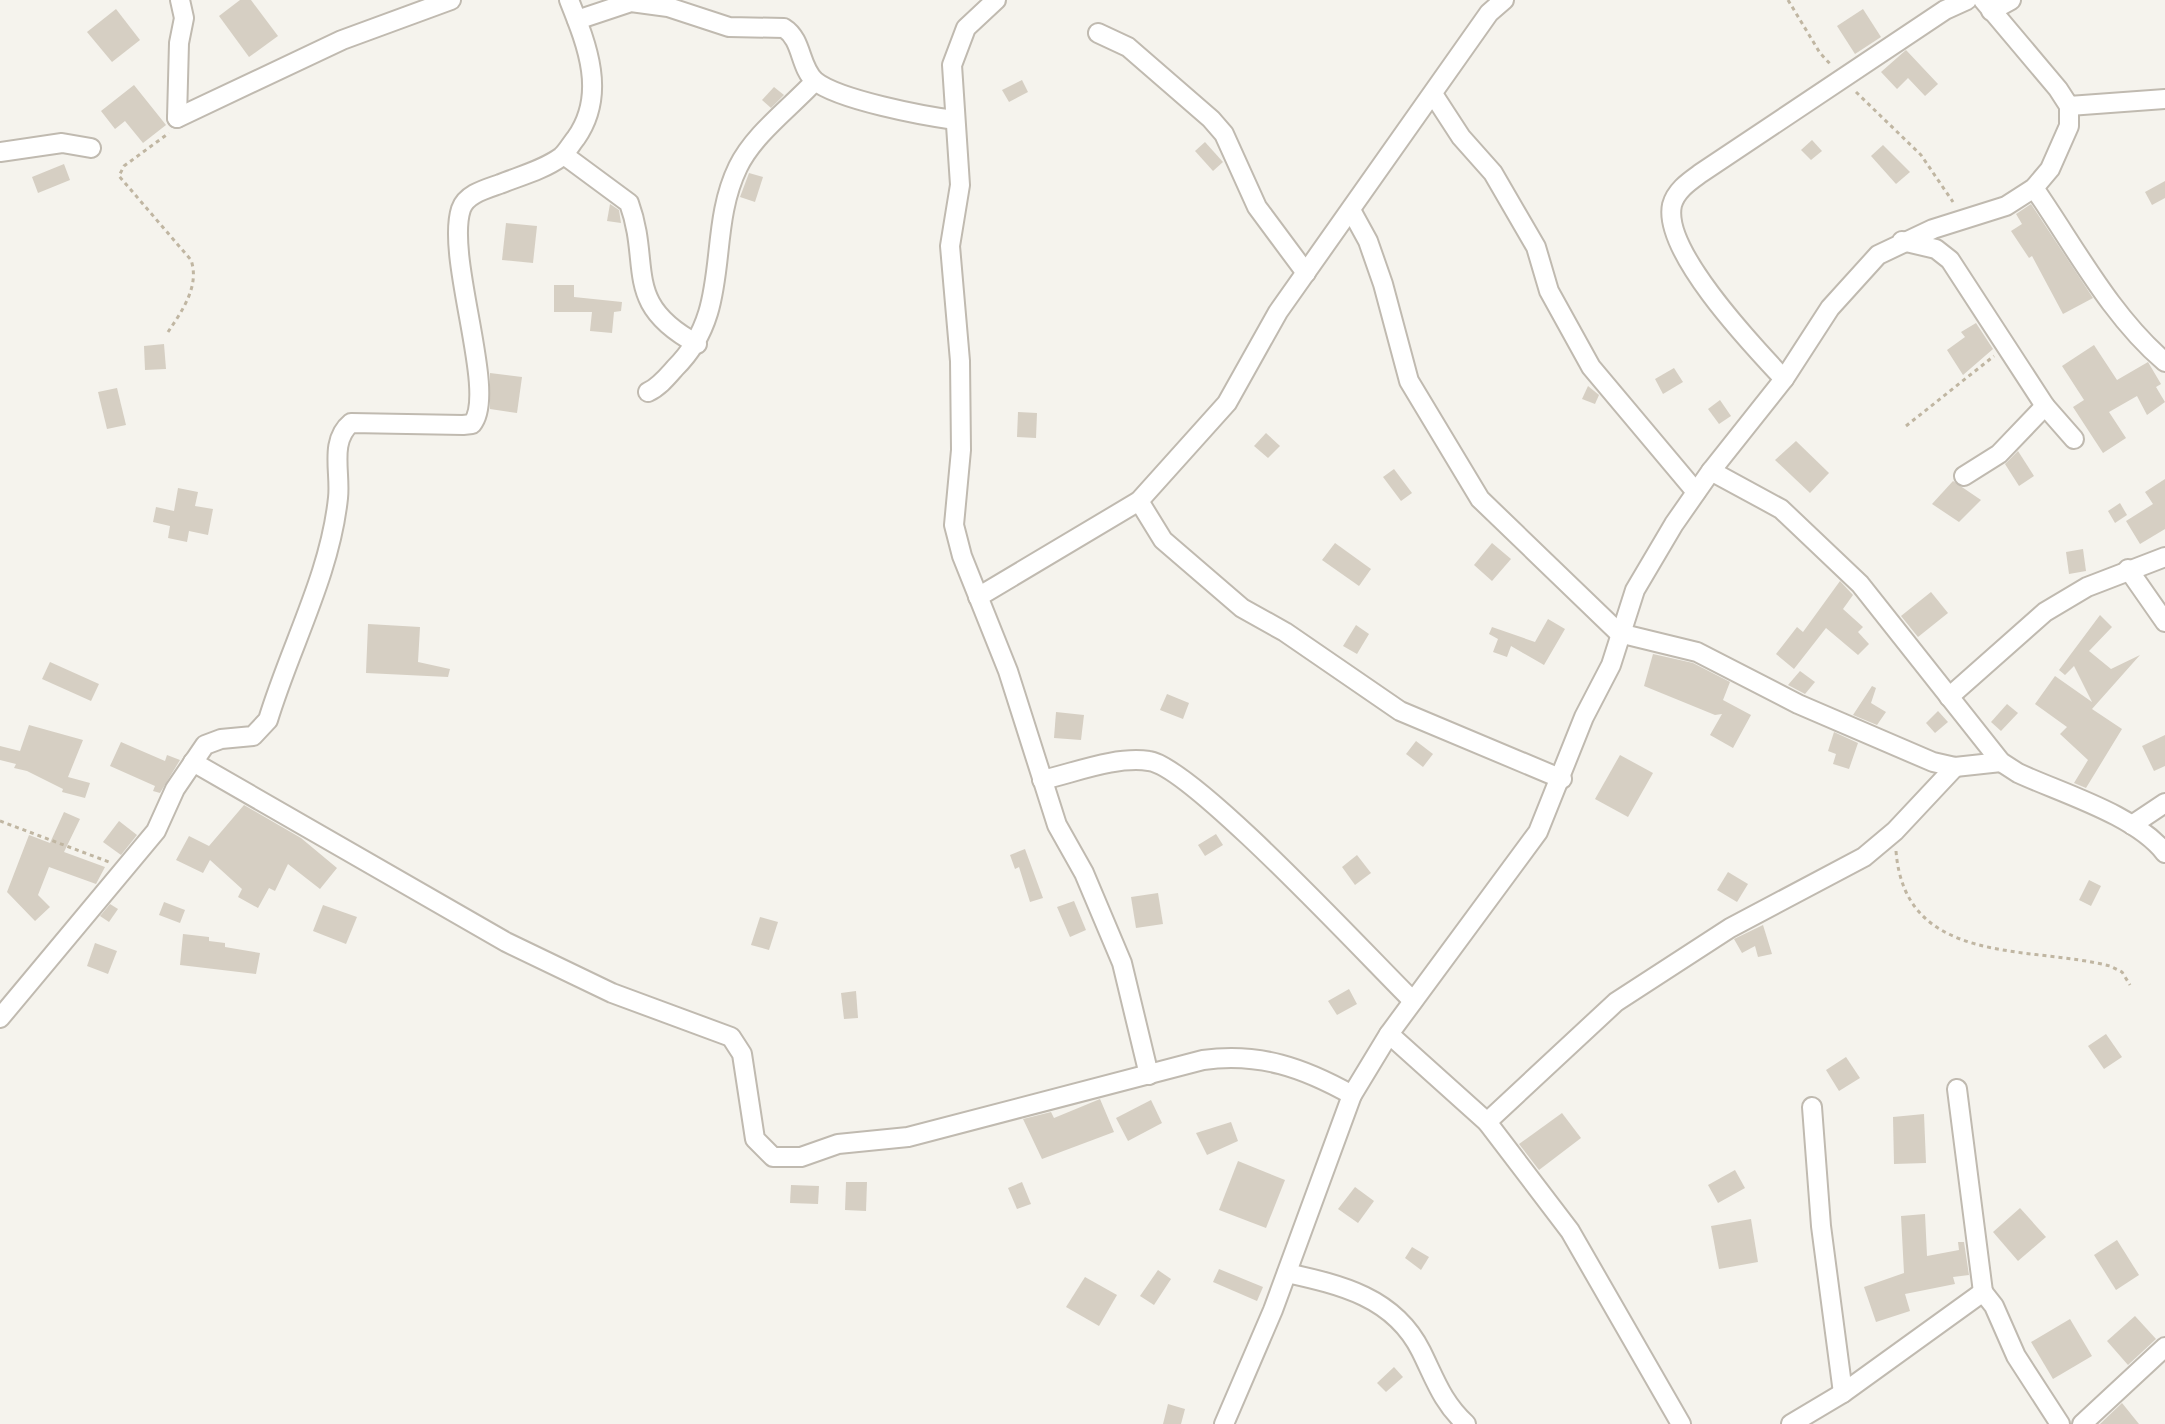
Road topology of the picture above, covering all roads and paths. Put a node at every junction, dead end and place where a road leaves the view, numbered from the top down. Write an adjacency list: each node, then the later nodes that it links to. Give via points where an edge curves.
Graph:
1 (180, 0): 17 (street, via 184,18)
2 (451, 0): 17 (street, via 342,40)
3 (569, 0): 10 (street)
4 (996, 0): 18 (street, via 960,40 952,65)
5 (1504, 0): 14 (street, via 1489,13)
6 (1788, 0): 12 (path, via 1820,53)
7 (1967, 0): 12 (street)
8 (2011, 0): 9 (street)
9 (1987, 6): 16 (street)
10 (577, 20): 13 (street, via 631,2 668,7 729,27 784,28 791,32); 21 (street, via 589,52 593,96 582,129)
11 (1098, 33): 26 (street, via 1128,47 1211,119 1224,134 1257,207)
12 (1846, 76): 24 (path, via 1921,155); 31 (street, via 1701,173 1682,188 1672,205 1685,250 1722,313)
13 (815, 81): 18 (street, via 897,109); 28 (street, via 738,166 726,205 713,305)
14 (1433, 94): 23 (street); 38 (street, via 1493,173 1536,247 1549,291 1591,367)
15 (2165, 99): 16 (street)
16 (2069, 106): 22 (street, via 2069,126 2050,169)
17 (177, 118): 27 (path, via 167,137 124,166 119,176 195,271 184,308)
18 (955, 120): 42 (street, via 960,185 950,246 961,450 954,525)
19 (91, 148): 20 (street, via 62,143)
20 (0, 152)
21 (564, 155): 28 (street, via 629,203 643,292 680,335); 46 (street, via 482,190 461,209 460,265 478,386 476,419 463,425 351,423 344,429 331,537 268,720 253,736 205,745)
22 (2034, 188): 24 (street, via 2006,206); 30 (street, via 2140,338)
23 (1351, 210): 26 (street); 44 (street, via 1383,284 1409,381 1480,499)
24 (1964, 219): 25 (street)
25 (1902, 241): 29 (street, via 1936,249 1950,260); 31 (street, via 1878,255 1846,288)
26 (1306, 273): 39 (street, via 1227,403)
27 (168, 332)
28 (697, 344): 32 (street)
29 (2006, 346): 33 (street); 34 (path)
30 (2165, 362)
31 (1784, 379): 36 (street)
32 (648, 392)
33 (2045, 406): 35 (street); 37 (street, via 1999,454)
34 (1906, 426)
35 (2074, 439)
36 (1711, 471): 38 (street); 45 (street, via 1781,509 1860,584)
37 (1964, 476)
38 (1696, 492): 44 (street, via 1635,590)
39 (1139, 501): 42 (street); 49 (street, via 1163,540 1242,608 1400,711)
40 (2165, 557): 41 (street)
41 (2128, 569): 43 (street); 45 (street, via 2045,612)
42 (978, 597): 50 (street)
43 (2165, 622)
44 (1619, 633): 48 (street, via 1697,652 1798,704); 49 (street, via 1611,665 1584,717)
45 (1949, 697): 47 (street)
46 (193, 762): 56 (street, via 156,831); 61 (street, via 506,942 612,993 731,1037 742,1054 755,1139 773,1157 801,1157 838,1144 908,1137)
47 (2001, 762): 48 (street); 53 (street)
48 (1955, 767): 54 (street)
49 (1562, 779): 58 (street, via 1538,832)
50 (1042, 780): 58 (street, via 1126,761 1152,761 1209,801 1269,854); 61 (street, via 1057,825 1122,963)
51 (2165, 803): 53 (street)
52 (0, 821): 56 (path)
53 (2132, 825): 55 (street)
54 (1895, 831): 57 (path, via 1898,867 1909,897 1934,927 1989,949 2110,966); 65 (street, via 1839,872 1730,928 1616,1002)
55 (2165, 853)
56 (127, 869): 59 (street)
57 (2130, 985)
58 (1413, 1001): 60 (street)
59 (0, 1018)
60 (1389, 1034): 63 (street); 65 (street)
61 (1149, 1075): 63 (street, via 1238,1055 1314,1073)
62 (1957, 1089): 67 (street)
63 (1352, 1095): 66 (street)
64 (1812, 1107): 69 (street)
65 (1487, 1122): 72 (street, via 1570,1231)
66 (1287, 1273): 70 (street); 71 (street, via 1339,1284 1393,1313 1408,1327 1449,1408)
67 (1983, 1292): 69 (street); 74 (street)
68 (2165, 1347): 75 (street)
69 (1843, 1393): 73 (street)
70 (1224, 1424)
71 (1466, 1424)
72 (1681, 1424)
73 (1791, 1424)
74 (2060, 1424)
75 (2082, 1424)

